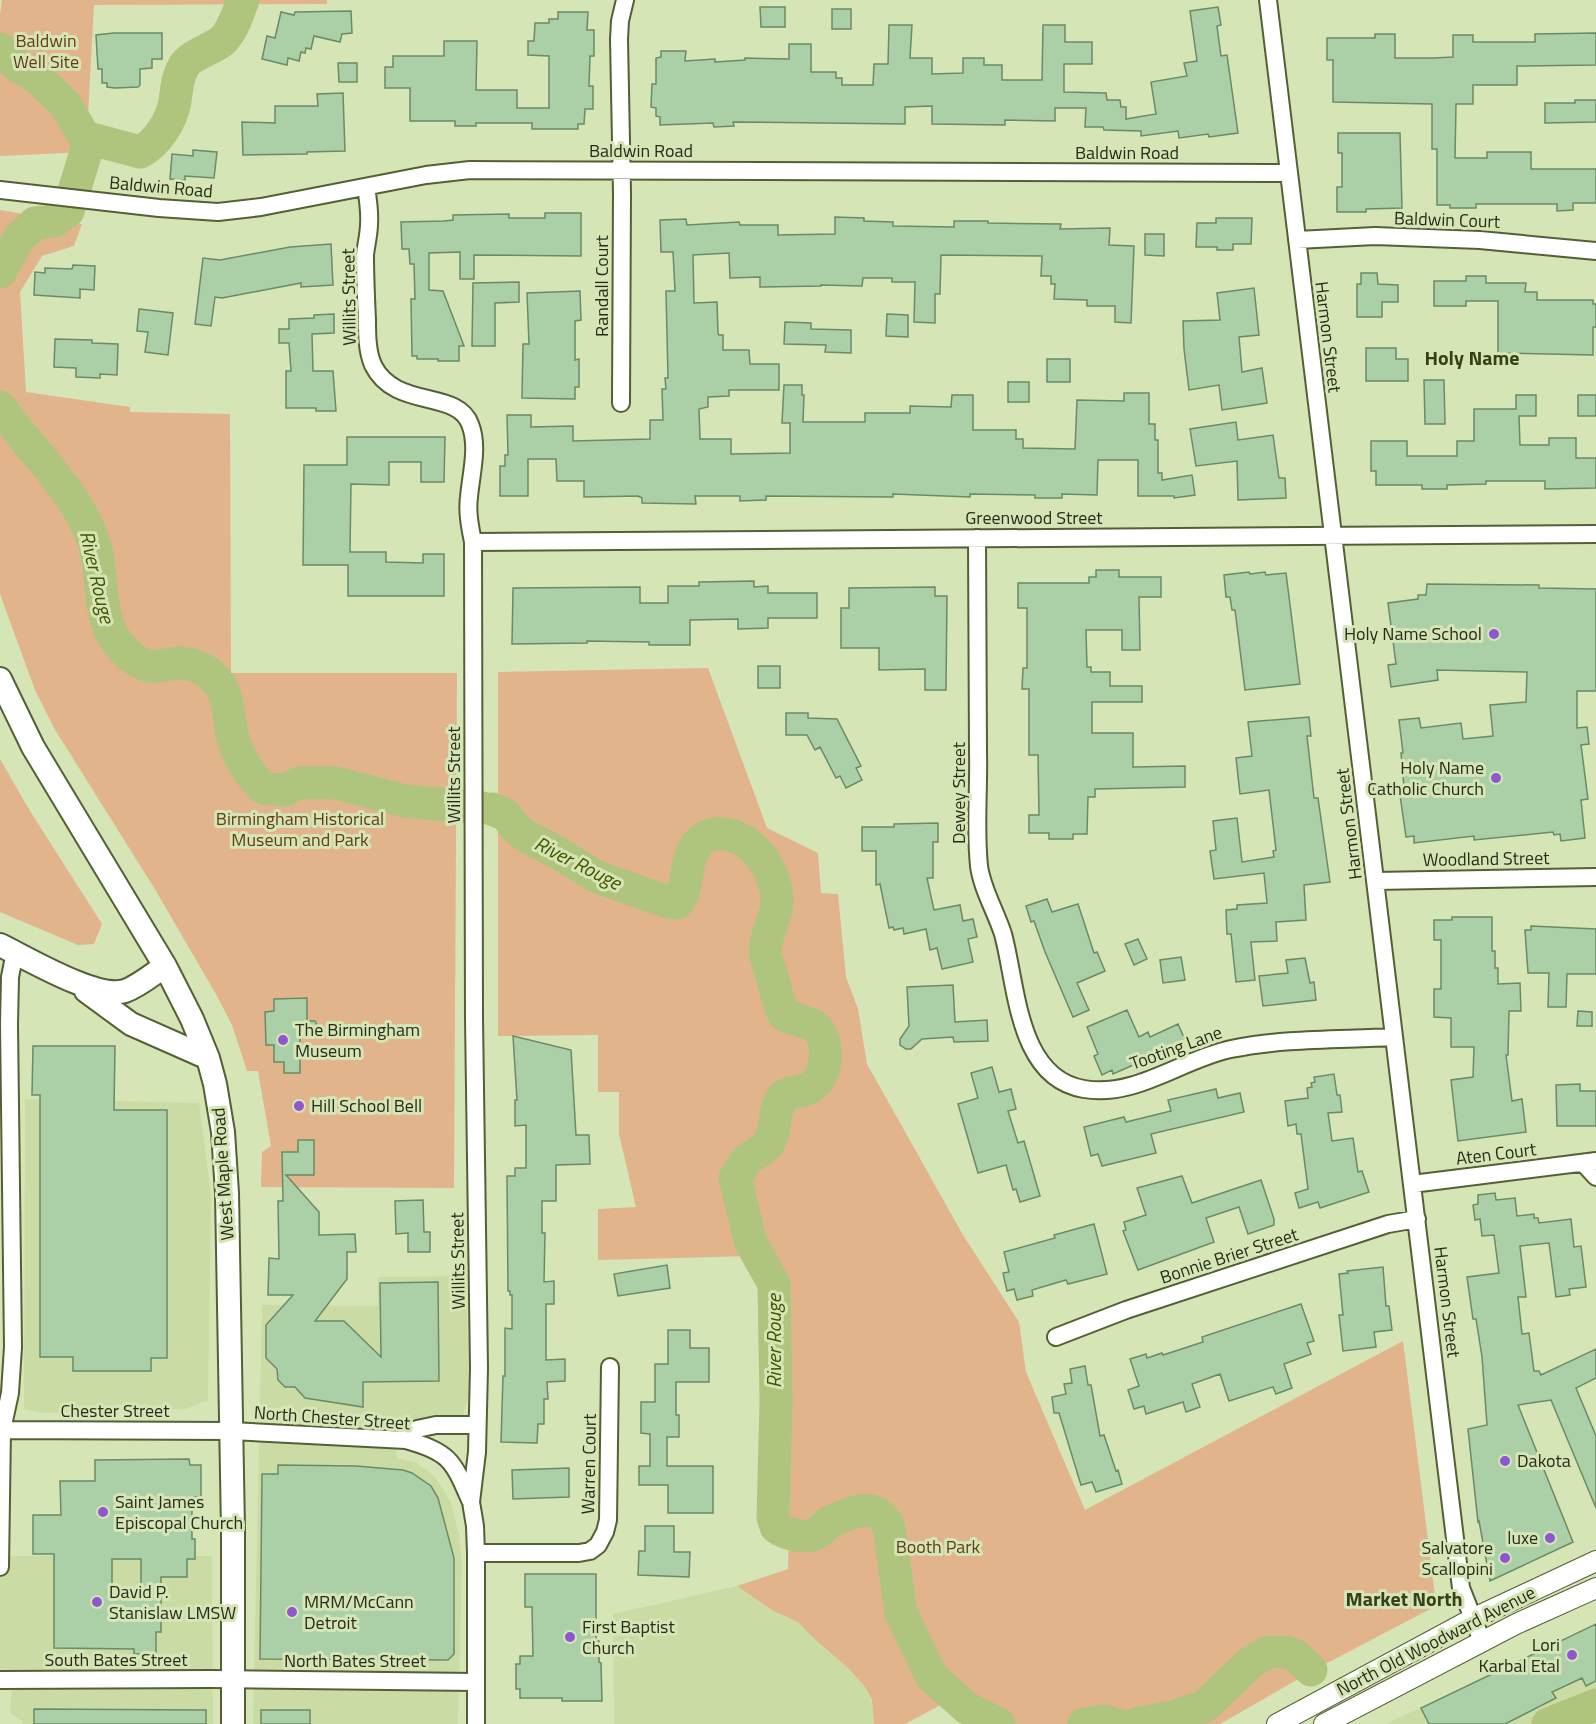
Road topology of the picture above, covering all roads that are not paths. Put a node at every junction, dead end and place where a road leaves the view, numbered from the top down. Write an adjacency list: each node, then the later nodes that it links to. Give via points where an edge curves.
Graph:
1 (625, 0): 3 (street, Randall Court, via 620,21)
2 (1268, 0): 4 (street, Harmon Street)
3 (622, 170): 4 (street, Baldwin Road); 5 (street, Baldwin Road, via 470,170); 9 (street, Randall Court)
4 (1287, 172): 7 (street, Harmon Street)
5 (366, 187): 6 (street, Baldwin Road, via 218,212); 13 (street, Willits Street, via 370,216 365,271 372,363 390,385 404,393 455,406 471,425 473,467 468,517)
6 (0, 190)
7 (1297, 240): 8 (street, Baldwin Court, via 1480,240); 11 (street, Harmon Street)
8 (1596, 251)
9 (621, 403)
10 (1596, 534): 11 (street, Greenwood Street)
11 (1333, 536): 12 (street, Greenwood Street); 16 (street, Harmon Street)
12 (977, 538): 13 (street, Greenwood Street); 21 (street, Dewey Street, via 980,870 999,920 1015,998)
13 (473, 542): 29 (street, Willits Street, via 479,1368)
14 (0, 679): 18 (main road, West Maple Road, via 33,747)
15 (1596, 877): 16 (street, Woodland Street)
16 (1376, 881): 20 (street, Harmon Street)
17 (7, 949): 19 (main road); 30 (street, via 13,1347 10,1393)
18 (165, 966): 19 (main road, via 125,991 107,992); 22 (main road, West Maple Road)
19 (69, 979): 22 (main road, via 131,1024)
20 (1394, 1037): 21 (street, Tooting Lane, via 1252,1045 1211,1054 1135,1084 1088,1090 1072,1087 1055,1076); 25 (street, Harmon Street)
21 (1029, 1041)
22 (208, 1058): 31 (main road, West Maple Road, via 219,1102 226,1164)
23 (1590, 1162): 24 (street, Aten Court); 25 (street, Aten Court)
24 (1596, 1177)
25 (1412, 1184): 26 (street, Harmon Street)
26 (1417, 1219): 27 (street, Bonnie Brier Street, via 1388,1224); 38 (street, Harmon Street, via 1461,1588)
27 (1056, 1337)
28 (610, 1367): 34 (street, Warren Court, via 609,1503 605,1532 598,1545 579,1553)
29 (476, 1425): 32 (street, via 417,1429); 33 (street, Willits Street)
30 (1, 1430): 31 (street, Chester Street); 36 (street)
31 (231, 1431): 32 (street, North Chester Street); 41 (main road, West Maple Road)
32 (406, 1440): 33 (street, North Chester Street, via 446,1456 455,1466)
33 (471, 1502): 34 (street, Willits Street)
34 (476, 1553): 42 (street, Willits Street)
35 (1596, 1561): 38 (street, North Old Woodward Avenue)
36 (0, 1568)
37 (1596, 1588): 39 (street, North Old Woodward Avenue)
38 (1472, 1619): 39 (street, Harmon Street); 43 (street, North Old Woodward Avenue)
39 (1482, 1641): 47 (street, North Old Woodward Avenue)
40 (0, 1680): 41 (street, South Bates Street)
41 (233, 1680): 42 (street, North Bates Street); 44 (main road, West Maple Road)
42 (476, 1682): 45 (street, Willits Street)
43 (1313, 1715): 46 (street, North Old Woodward Avenue)
44 (233, 1724)
45 (476, 1724)
46 (1277, 1724)
47 (1324, 1724)

